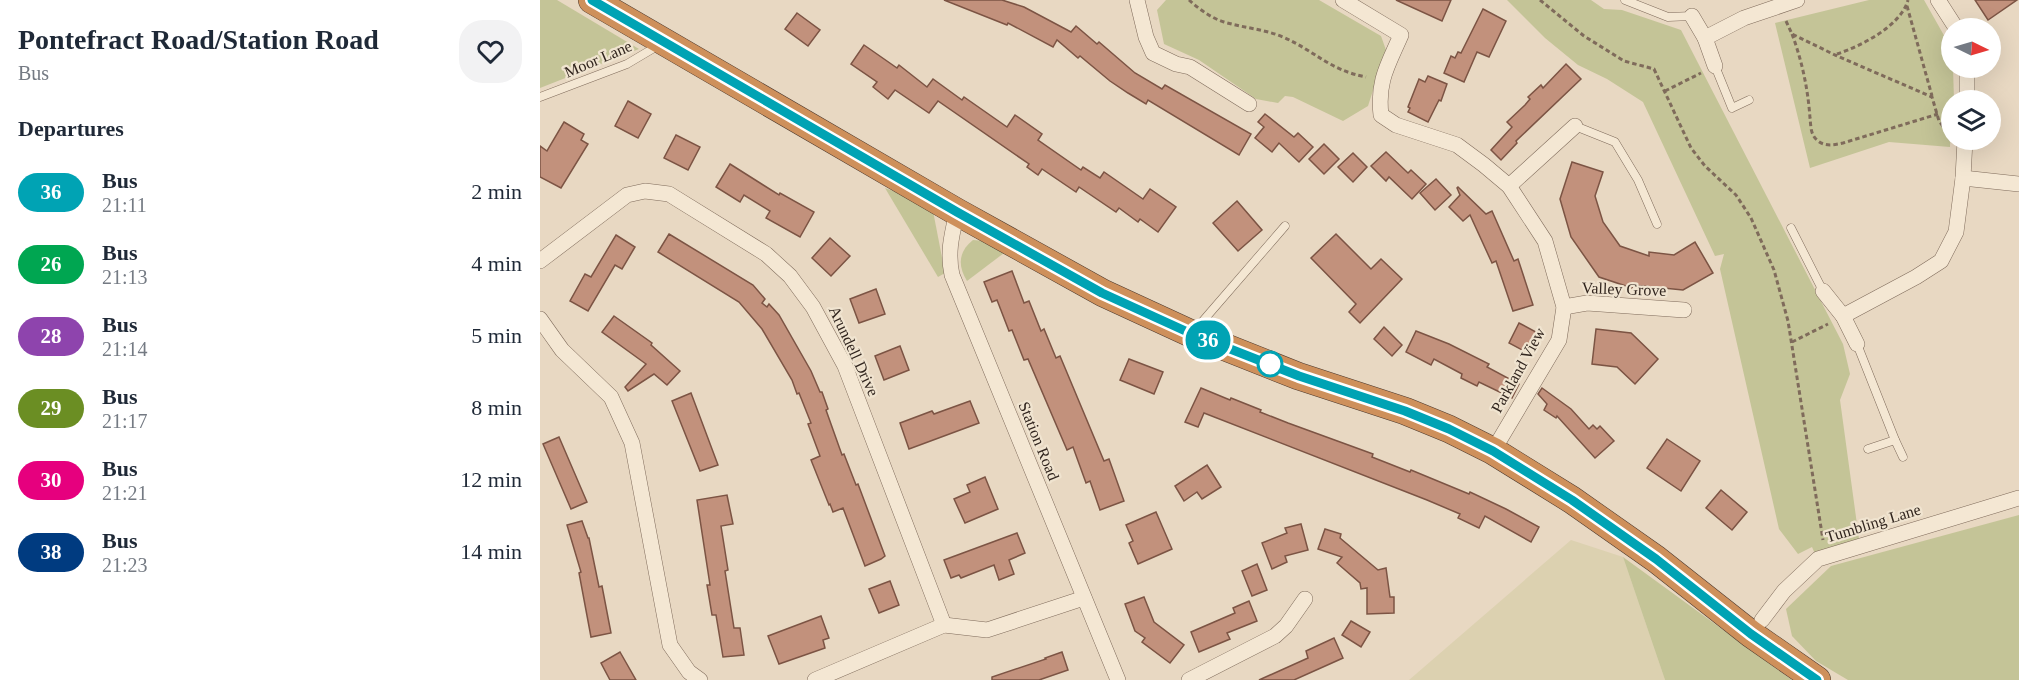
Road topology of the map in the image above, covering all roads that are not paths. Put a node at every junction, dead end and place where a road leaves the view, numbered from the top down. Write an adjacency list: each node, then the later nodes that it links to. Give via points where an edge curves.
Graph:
1 (592, 0): 10 (highway)
2 (1137, 0): 14 (street, via 1153,53 1190,67)
3 (1343, 0): 19 (street, Parkland View, via 1401,35 1383,75 1381,115 1396,126 1457,145)
4 (1625, 0): 7 (lane, via 1668,18)
5 (1797, 0): 9 (street, via 1744,18)
6 (1938, 0): 8 (street)
7 (1692, 16): 9 (street)
8 (1950, 18)
9 (1705, 38): 11 (street)
10 (665, 41): 12 (lane, Moor Lane, via 627,64); 20 (highway)
11 (1715, 66): 13 (lane, via 1732,108)
12 (540, 98)
13 (1749, 100)
14 (1249, 104)
15 (1575, 126): 19 (street); 21 (lane, via 1615,142 1638,180)
16 (1964, 150): 17 (street)
17 (1963, 178): 18 (street); 28 (street, via 1956,232 1941,261)
18 (2019, 184)
19 (1509, 186): 26 (street, Parkland View, via 1545,242)
20 (957, 212): 30 (highway, via 1102,293); 37 (street, Station Road, via 950,244 952,275)
21 (1657, 224)
22 (1285, 226): 30 (lane)
23 (1791, 228): 25 (lane)
24 (540, 261): 40 (street, Arundell Drive, via 627,195 645,191 669,194 766,254 790,276 813,307 844,366)
25 (1823, 291): 28 (street)
26 (1564, 307): 27 (street, Valley Grove, via 1587,303); 34 (street, Parkland View, via 1559,340)
27 (1684, 310)
28 (1843, 316): 31 (street)
29 (540, 319): 41 (street, via 562,350 611,397 632,443 670,645 688,672)
30 (1192, 334): 34 (highway, via 1299,376 1405,411)
31 (1857, 344): 32 (lane)
32 (1895, 440): 33 (lane); 35 (lane)
33 (1868, 449)
34 (1493, 451): 45 (highway, via 1656,559)
35 (1903, 457)
36 (2019, 498): 39 (street, Tumbling Lane, via 1818,559 1784,591)
37 (1084, 598): 40 (street, via 987,630); 43 (street, Station Road)
38 (1305, 599): 44 (street, via 1275,636)
39 (1762, 620)
40 (944, 625): 42 (street)
41 (700, 680)
42 (814, 680)
43 (1118, 680)
44 (1189, 680)
45 (1817, 680)

